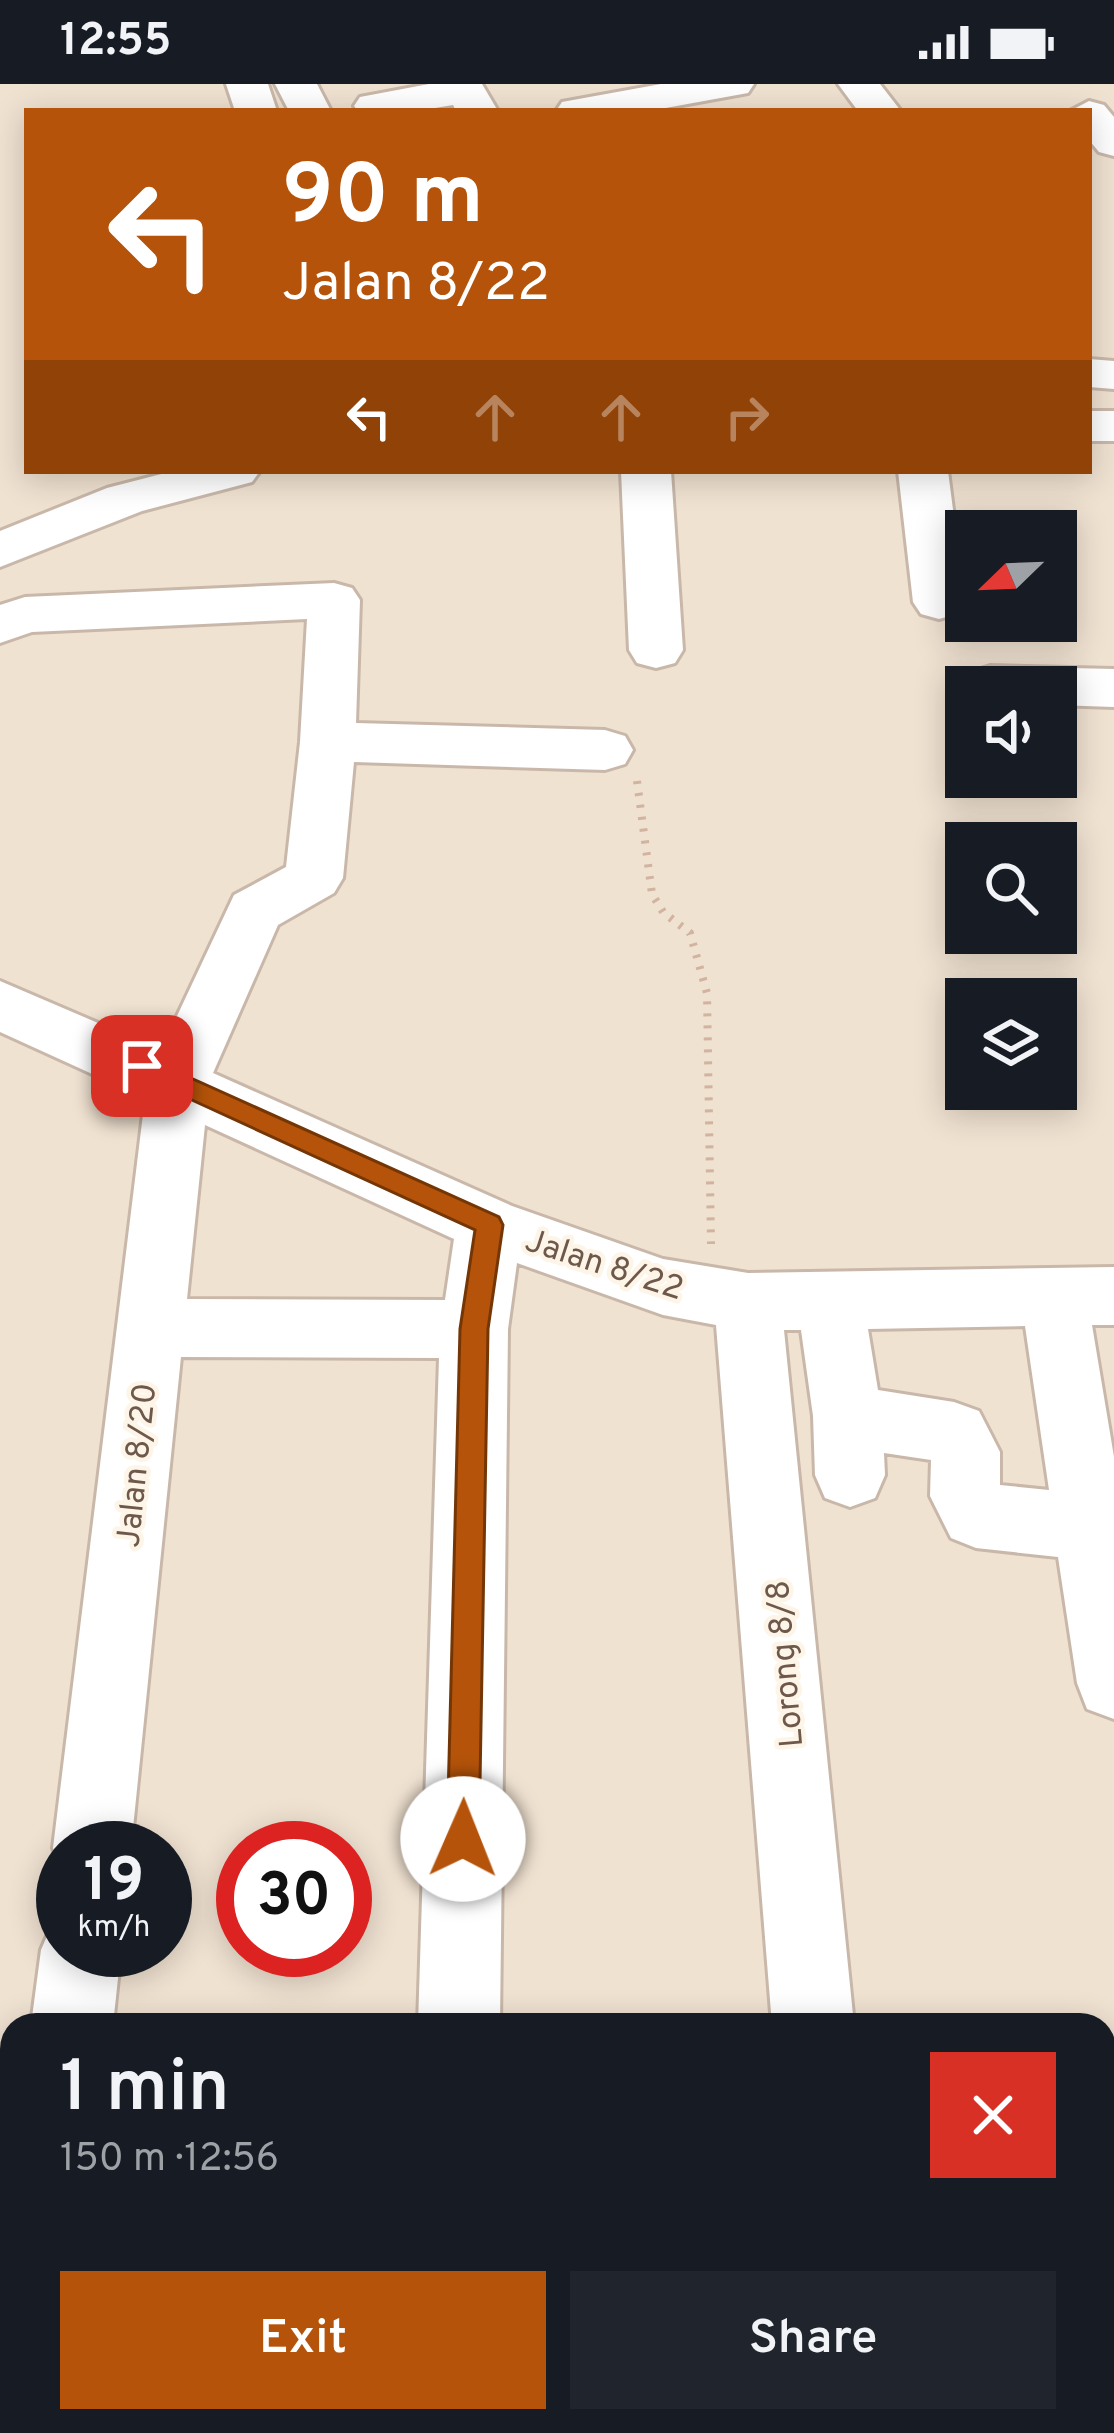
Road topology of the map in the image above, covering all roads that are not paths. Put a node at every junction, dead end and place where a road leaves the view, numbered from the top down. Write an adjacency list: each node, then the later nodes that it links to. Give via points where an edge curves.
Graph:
1 (733, 84): 4 (street)
2 (859, 84): 8 (street)
3 (1063, 84): 9 (street)
4 (672, 96): 7 (street)
5 (375, 106): 6 (street, via 465,90)
6 (475, 108)
7 (596, 108)
8 (878, 108)
9 (1084, 108)
10 (1092, 117): 11 (street)
11 (1114, 143)
12 (223, 474): 15 (street, via 125,499)
13 (646, 474): 18 (street)
14 (923, 474): 16 (street)
15 (0, 550)
16 (939, 602)
17 (0, 625): 21 (street, via 25,615 334,600)
18 (656, 650)
19 (1077, 687): 20 (street)
20 (1114, 688)
21 (328, 742): 22 (street); 24 (street, Jalan 8/20, via 314,878 255,911)
22 (605, 750)
23 (0, 1005): 24 (street, Jalan 8/22)
24 (178, 1081): 25 (street, Jalan 8/22); 29 (street, Jalan 8/20)
25 (489, 1225): 26 (street, Jalan 8/22, via 663,1287); 30 (street)
26 (730, 1280): 28 (street, Jalan 8/22); 37 (street, Lorong 8/8)
27 (1084, 1296): 28 (street, Jalan 8/22); 31 (street)
28 (831, 1304): 31 (street, via 849,1446 954,1433 967,1451 963,1496 976,1515)
29 (150, 1328): 30 (street); 33 (street, Jalan 8/20)
30 (474, 1329): 36 (street)
31 (1090, 1528): 32 (street)
32 (1114, 1683)
33 (95, 1821)
34 (78, 1977): 35 (street)
35 (73, 2013)
36 (459, 2013)
37 (813, 2013)

